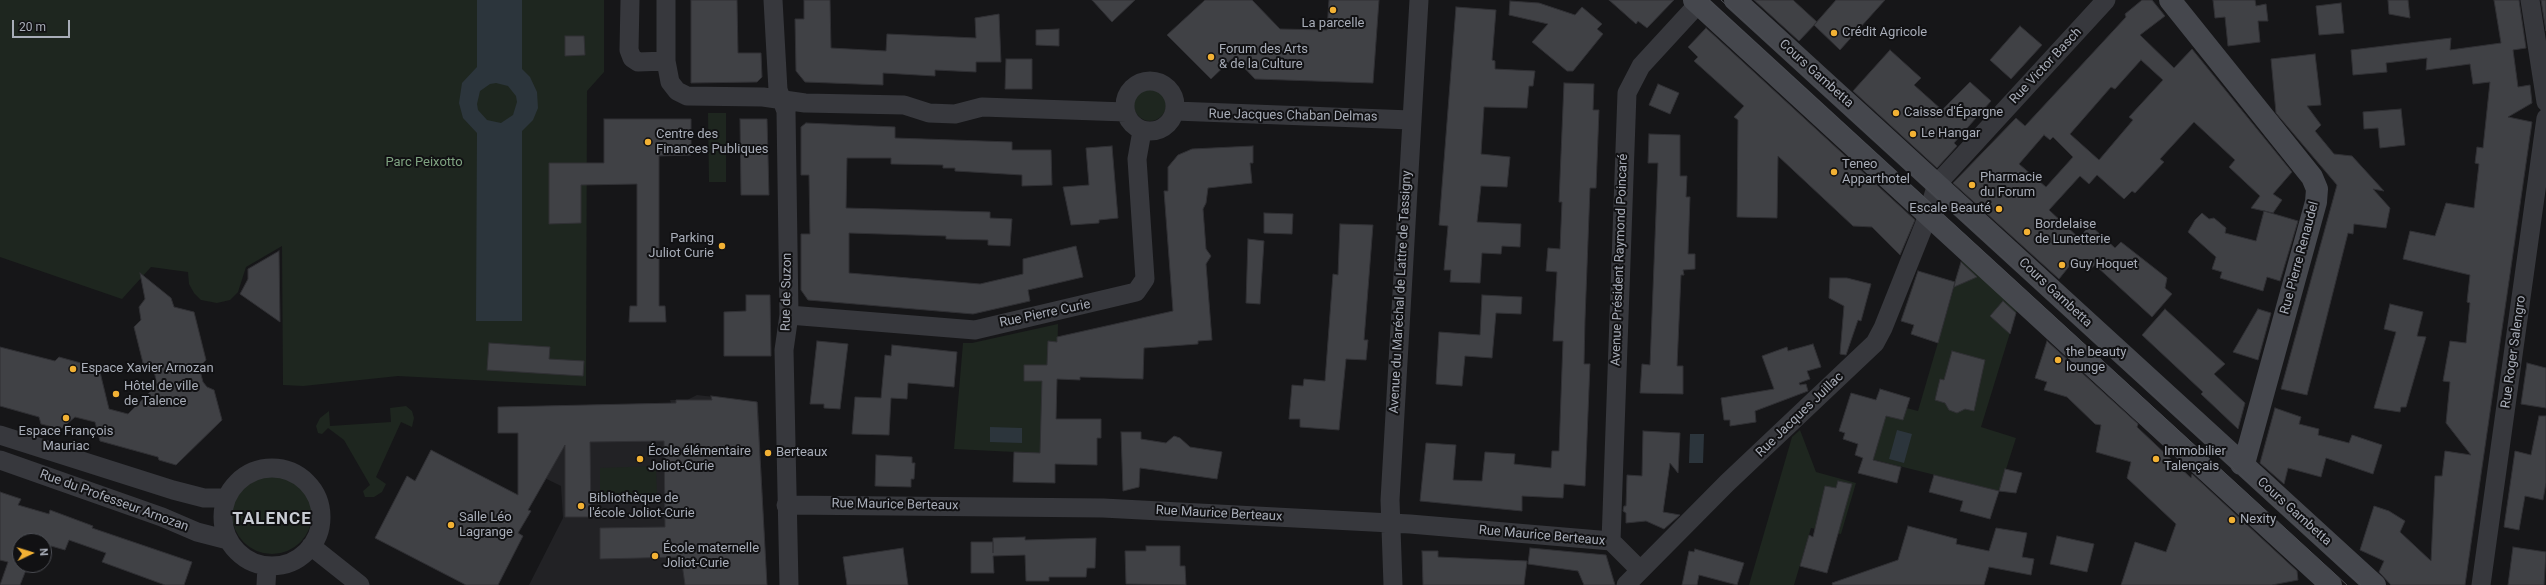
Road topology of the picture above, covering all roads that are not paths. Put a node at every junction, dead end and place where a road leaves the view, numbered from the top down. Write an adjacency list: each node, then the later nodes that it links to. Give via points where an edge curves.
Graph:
1 (630, 0): 10 (street, via 629,50 632,58 638,62)
2 (666, 0): 10 (street)
3 (772, 0): 11 (street, Rue de Suzon, via 778,90)
4 (1419, 0): 16 (street, Avenue du Maréchal de Lattre de Tassigny)
5 (1735, 0): 18 (main road, Cours Gambetta)
6 (2106, 0): 18 (street, Rue Victor Basch)
7 (2170, 0): 23 (main road, Rue Pierre Renaudel, via 2312,177 2317,189 2316,202 2245,460)
8 (2530, 0): 12 (street)
9 (1696, 2): 19 (main road); 28 (street, Avenue Président Raymond Poincaré, via 1641,66 1627,93)
10 (666, 61): 11 (street, via 670,82 677,91 687,96 763,97)
11 (782, 100): 14 (street, via 805,103 904,105 929,113 955,114 982,107); 20 (street, Rue de Suzon, via 786,111)
12 (2546, 102)
13 (1175, 111): 14 (street, via 1176,103 1171,92 1154,81 1132,89 1128,96); 16 (street, Rue Jacques Chaban Delmas); 17 (street, via 1172,119 1159,130)
14 (1126, 112): 17 (street, via 1129,120)
15 (2546, 118): 39 (street, Rue Roger Salengro)
16 (1411, 120): 26 (street, Avenue du Maréchal de Lattre de Tassigny)
17 (1142, 130): 20 (street, Rue Pierre Curie, via 1137,159 1145,279 1136,292 975,330)
18 (1937, 184): 19 (street, Rue Jacques Juillac); 23 (main road, Cours Gambetta)
19 (1928, 214): 31 (street, Rue Jacques Juillac, via 1884,328 1875,343); 32 (main road)
20 (789, 316): 25 (street, Rue de Suzon, via 784,350)
21 (0, 435): 24 (street, Rue du Professeur Arnozan, via 173,490 204,498)
22 (0, 460): 27 (street, Rue du Professeur Arnozan, via 198,532)
23 (2241, 464): 38 (main road, Cours Gambetta)
24 (226, 498): 27 (street, via 223,512); 29 (street, via 235,484 247,474 263,468 289,470 313,489 319,502 320,525)
25 (786, 504): 26 (street, Rue Maurice Berteaux, via 1103,508); 35 (street, Rue de Suzon)
26 (1390, 523): 28 (street, Rue Maurice Berteaux); 36 (street, Avenue du Maréchal de Lattre de Tassigny)
27 (228, 540): 30 (street, via 244,558)
28 (1611, 542): 31 (street, Rue Maurice Berteaux)
29 (312, 546): 30 (street, via 299,558 284,564); 34 (street)
30 (267, 566): 33 (street)
31 (1640, 570): 37 (street, Rue Jacques Juillac)
32 (2326, 583)
33 (266, 585)
34 (360, 585)
35 (788, 585)
36 (1393, 585)
37 (1626, 585)
38 (2375, 585)
39 (2481, 585)

